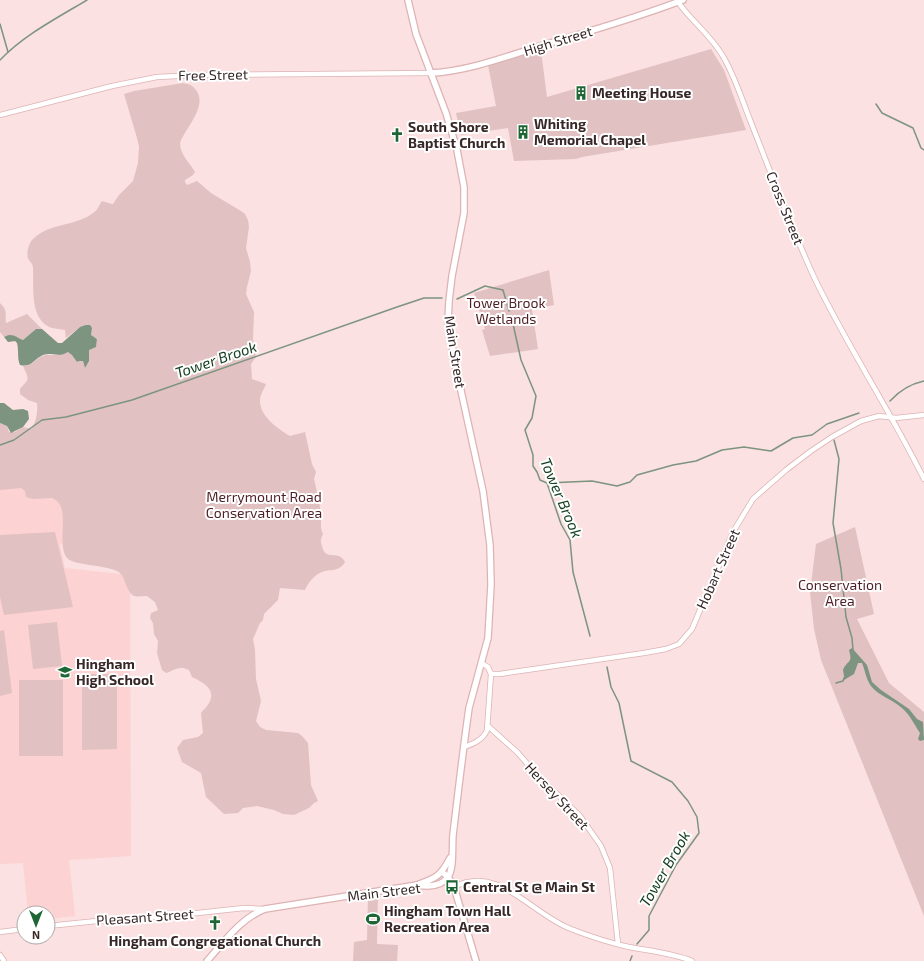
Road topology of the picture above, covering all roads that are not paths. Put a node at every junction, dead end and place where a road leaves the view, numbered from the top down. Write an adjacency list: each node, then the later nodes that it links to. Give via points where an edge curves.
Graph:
1 (408, 0): 3 (main road, Main Street, via 416,34)
2 (680, 1): 3 (main road, High Street, via 494,60); 6 (street, Cross Street, via 712,40 726,62 815,278 852,352)
3 (431, 72): 4 (street, Free Street, via 157,77); 8 (main road, Main Street, via 453,136 464,187 464,213 452,276 448,322 480,475 489,534 489,624)
4 (0, 115)
5 (924, 415): 6 (street, Hobart Street)
6 (890, 417): 7 (street, Cross Street); 9 (street, Hobart Street, via 865,419 832,437 753,499 733,532 692,629 679,644 666,649 612,658)
7 (924, 479)
8 (481, 663): 9 (street, via 488,667); 11 (main road, Main Street, via 471,700)
9 (491, 674): 10 (street)
10 (488, 726): 11 (street, via 483,737); 21 (street, Hersey Street, via 580,816 601,846 610,868)
11 (464, 747): 12 (main road, Main Street)
12 (451, 856): 13 (main road); 14 (main road, Main Street)
13 (442, 872): 14 (main road); 15 (main road, via 432,880)
14 (448, 877): 15 (main road, Main Street, via 434,885); 16 (main road)
15 (417, 885): 17 (main road, Main Street)
16 (454, 887): 21 (street, via 473,880 496,883 543,915 566,927); 25 (main road)
17 (265, 909): 18 (street, Pleasant Street, via 244,908 179,916); 24 (main road, Main Street, via 242,923)
18 (56, 925)
19 (16, 930): 20 (street)
20 (0, 932)
21 (618, 944): 26 (street)
22 (0, 955): 23 (street)
23 (4, 961)
24 (207, 961)
25 (476, 961)
26 (692, 961)

